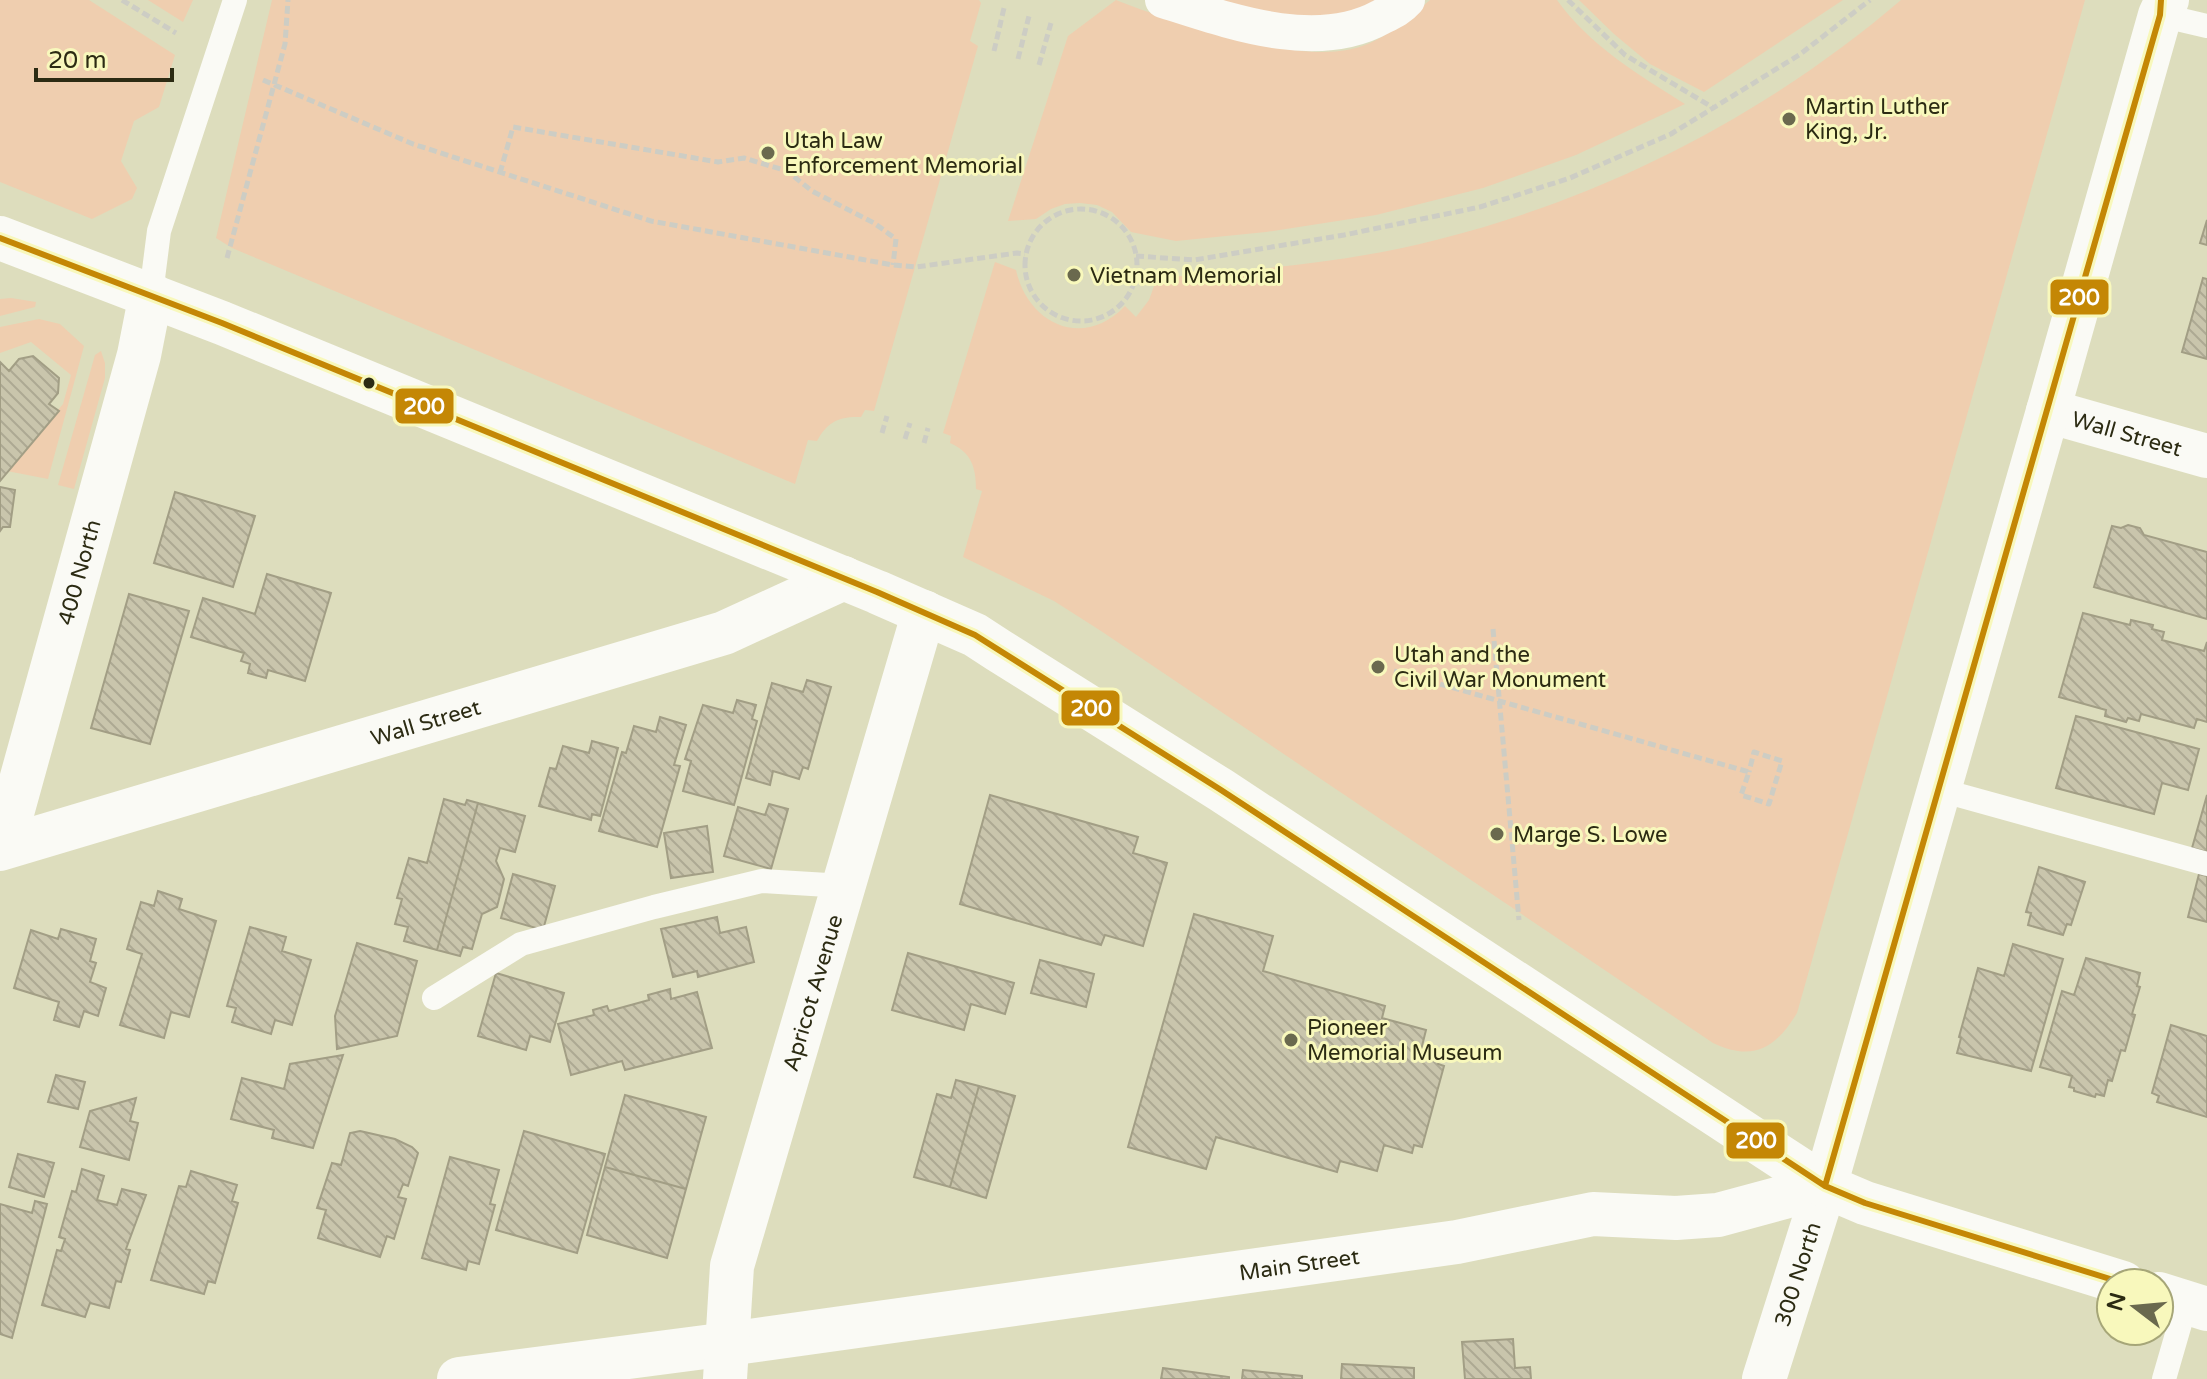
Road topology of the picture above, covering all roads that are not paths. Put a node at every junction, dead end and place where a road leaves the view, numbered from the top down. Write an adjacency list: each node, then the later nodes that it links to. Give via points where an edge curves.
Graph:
1 (235, 0): 7 (lane, via 159,231)
2 (1163, 0): 3 (street, via 1259,28 1323,34 1364,27)
3 (1407, 0)
4 (2163, 5): 5 (lane); 8 (street, 300 North)
5 (2207, 26)
6 (0, 238): 7 (street)
7 (151, 294): 10 (street); 13 (street, 400 North, via 139,355)
8 (2048, 411): 9 (street, Wall Street); 12 (street, 300 North)
9 (2207, 456)
10 (844, 578): 11 (street); 13 (street, Wall Street, via 724,633)
11 (924, 612): 15 (street, Apricot Avenue); 17 (street, via 975,635 1221,790)
12 (1940, 790): 14 (lane); 17 (street, 300 North)
13 (0, 848)
14 (2207, 864)
15 (844, 886): 16 (lane, via 762,881 654,907 521,944); 20 (street, Apricot Avenue, via 732,1266)
16 (434, 998)
17 (1825, 1186): 18 (street); 20 (street, Main Street, via 1718,1215 1593,1214 1505,1234); 22 (street, 300 North)
18 (2095, 1274)
19 (2184, 1302): 23 (lane)
20 (726, 1362): 21 (street, Main Street)
21 (459, 1379)
22 (1764, 1379)
23 (2164, 1379)

